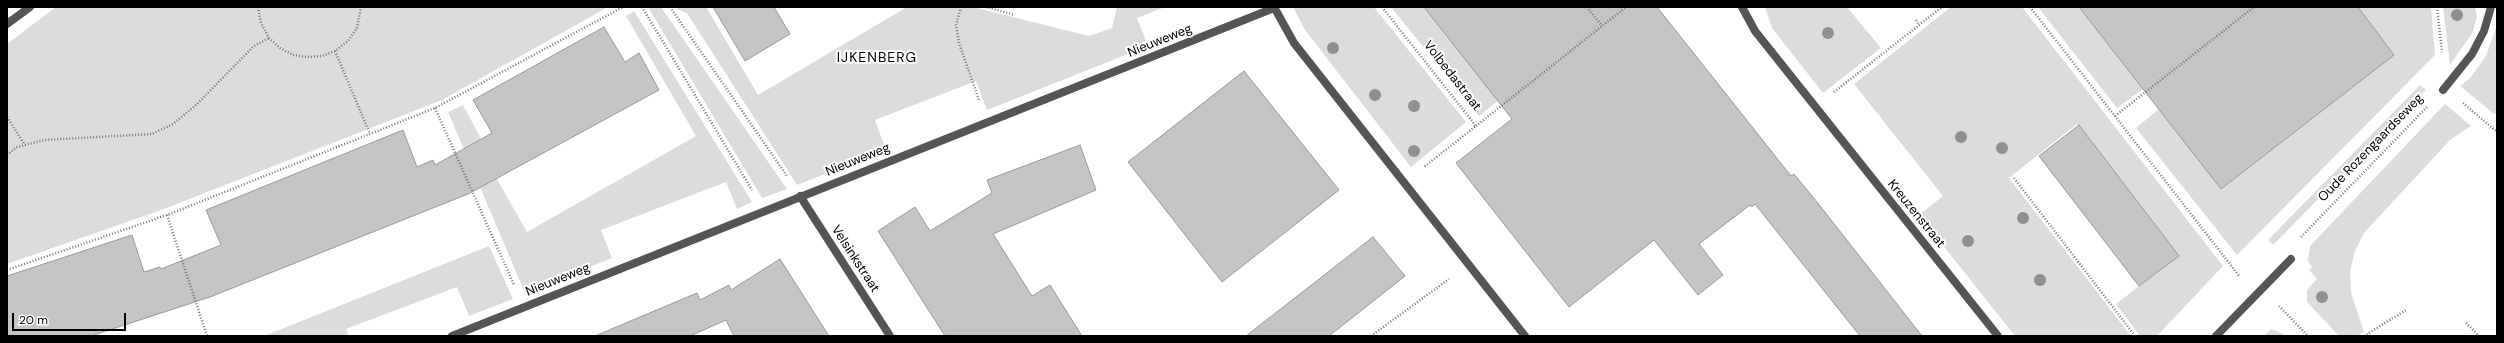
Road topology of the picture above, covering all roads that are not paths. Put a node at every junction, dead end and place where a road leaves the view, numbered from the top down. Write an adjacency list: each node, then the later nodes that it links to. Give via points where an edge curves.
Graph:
1 (30, 7): 5 (street)
2 (1742, 7): 12 (street, Kreuzenstraat, via 1755,31)
3 (2491, 7): 6 (street, via 2484,31 2472,54)
4 (1274, 8): 7 (street, Nieuweweg); 11 (street, via 1294,43)
5 (8, 20)
6 (2443, 90)
7 (800, 196): 9 (street, Nieuweweg); 10 (street, Velsinkstraat)
8 (2291, 259): 13 (street)
9 (452, 336)
10 (890, 336)
11 (1525, 336)
12 (1998, 336)
13 (2216, 336)

